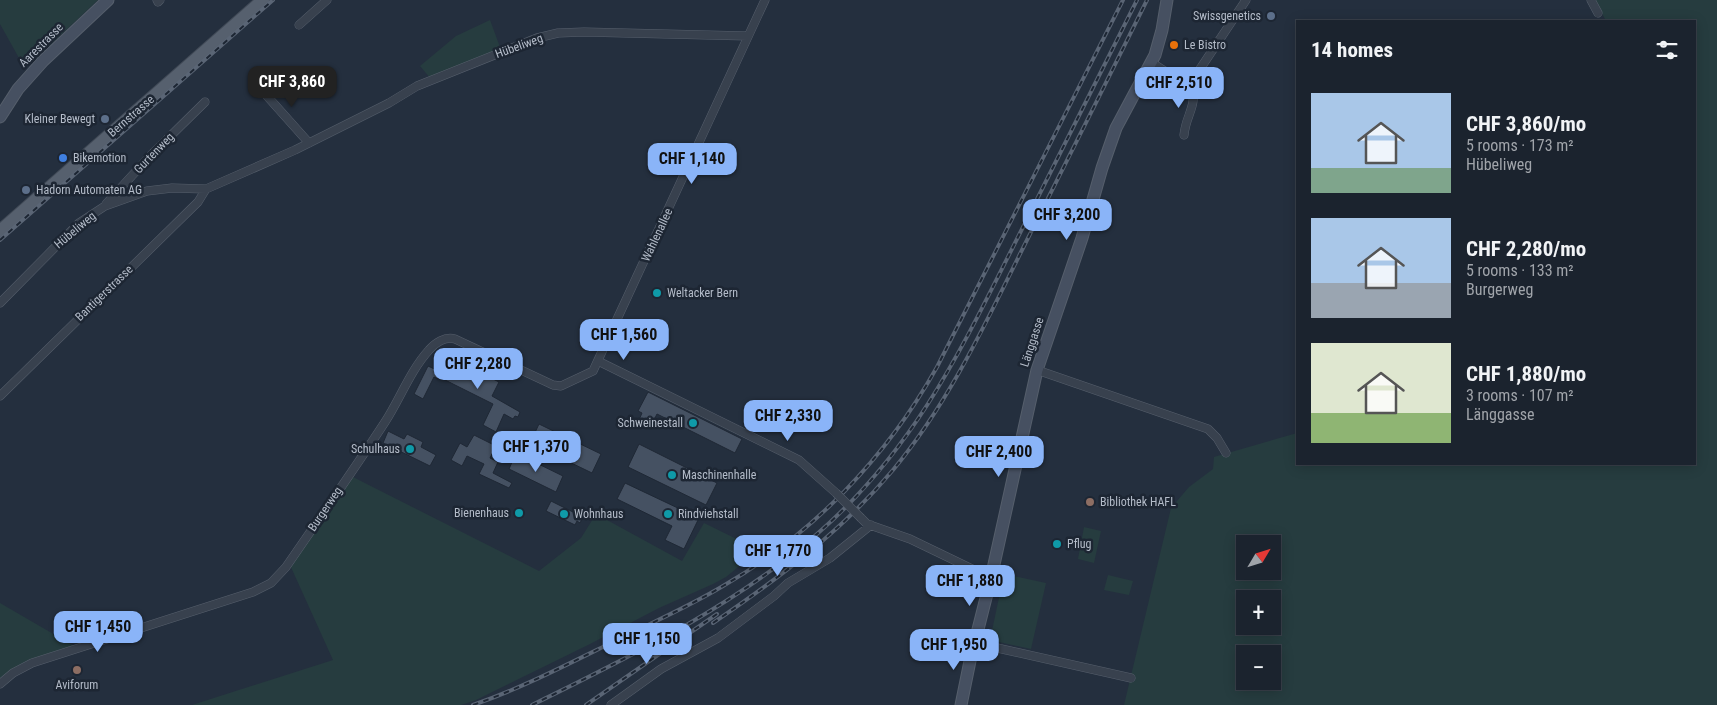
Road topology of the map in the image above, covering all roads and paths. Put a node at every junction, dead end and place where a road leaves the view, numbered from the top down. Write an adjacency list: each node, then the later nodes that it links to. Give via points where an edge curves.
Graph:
1 (108, 0): 15 (street, Aarestrasse, via 43,61 18,89)
2 (262, 0): 20 (main road, Bernstrasse)
3 (327, 0): 9 (street)
4 (766, 0): 10 (street, Wahlenallee)
5 (1166, 0): 11 (street, Länggasse, via 1161,37)
6 (1246, 0): 12 (street, via 1200,69)
7 (1591, 0): 8 (street)
8 (1598, 13)
9 (299, 25)
10 (748, 36): 17 (street, Hübeliweg, via 584,32 537,38 417,86); 22 (street, Wahlenallee)
11 (1152, 63): 12 (street, via 1180,79); 23 (street, Länggasse, via 1116,128)
12 (1188, 79): 16 (street, via 1194,104)
13 (257, 82): 17 (street)
14 (205, 102): 19 (street, Gurtenweg)
15 (0, 117)
16 (1184, 135)
17 (309, 144): 18 (street, Hübeliweg)
18 (206, 189): 19 (street, Hübeliweg, via 147,191); 24 (street, Bantigerstrasse, via 198,202)
19 (105, 206): 21 (street, Hübeliweg, via 79,223)
20 (0, 231)
21 (0, 303)
22 (598, 361): 26 (street, bridge, via 799,460); 30 (street, Burgerweg, via 588,375 558,386 455,339 441,340 419,362 377,434 286,567 271,583 253,592 44,659 23,668)
23 (1037, 370): 25 (street, via 1208,429); 27 (street, Länggasse)
24 (0, 396)
25 (1226, 453)
26 (871, 525): 27 (street, via 910,539); 31 (street, via 830,558 788,583 718,638 661,669)
27 (991, 578): 28 (street, Länggasse)
28 (975, 643): 29 (street); 32 (street, Länggasse)
29 (1131, 678)
30 (0, 684)
31 (612, 705)
32 (962, 705)

